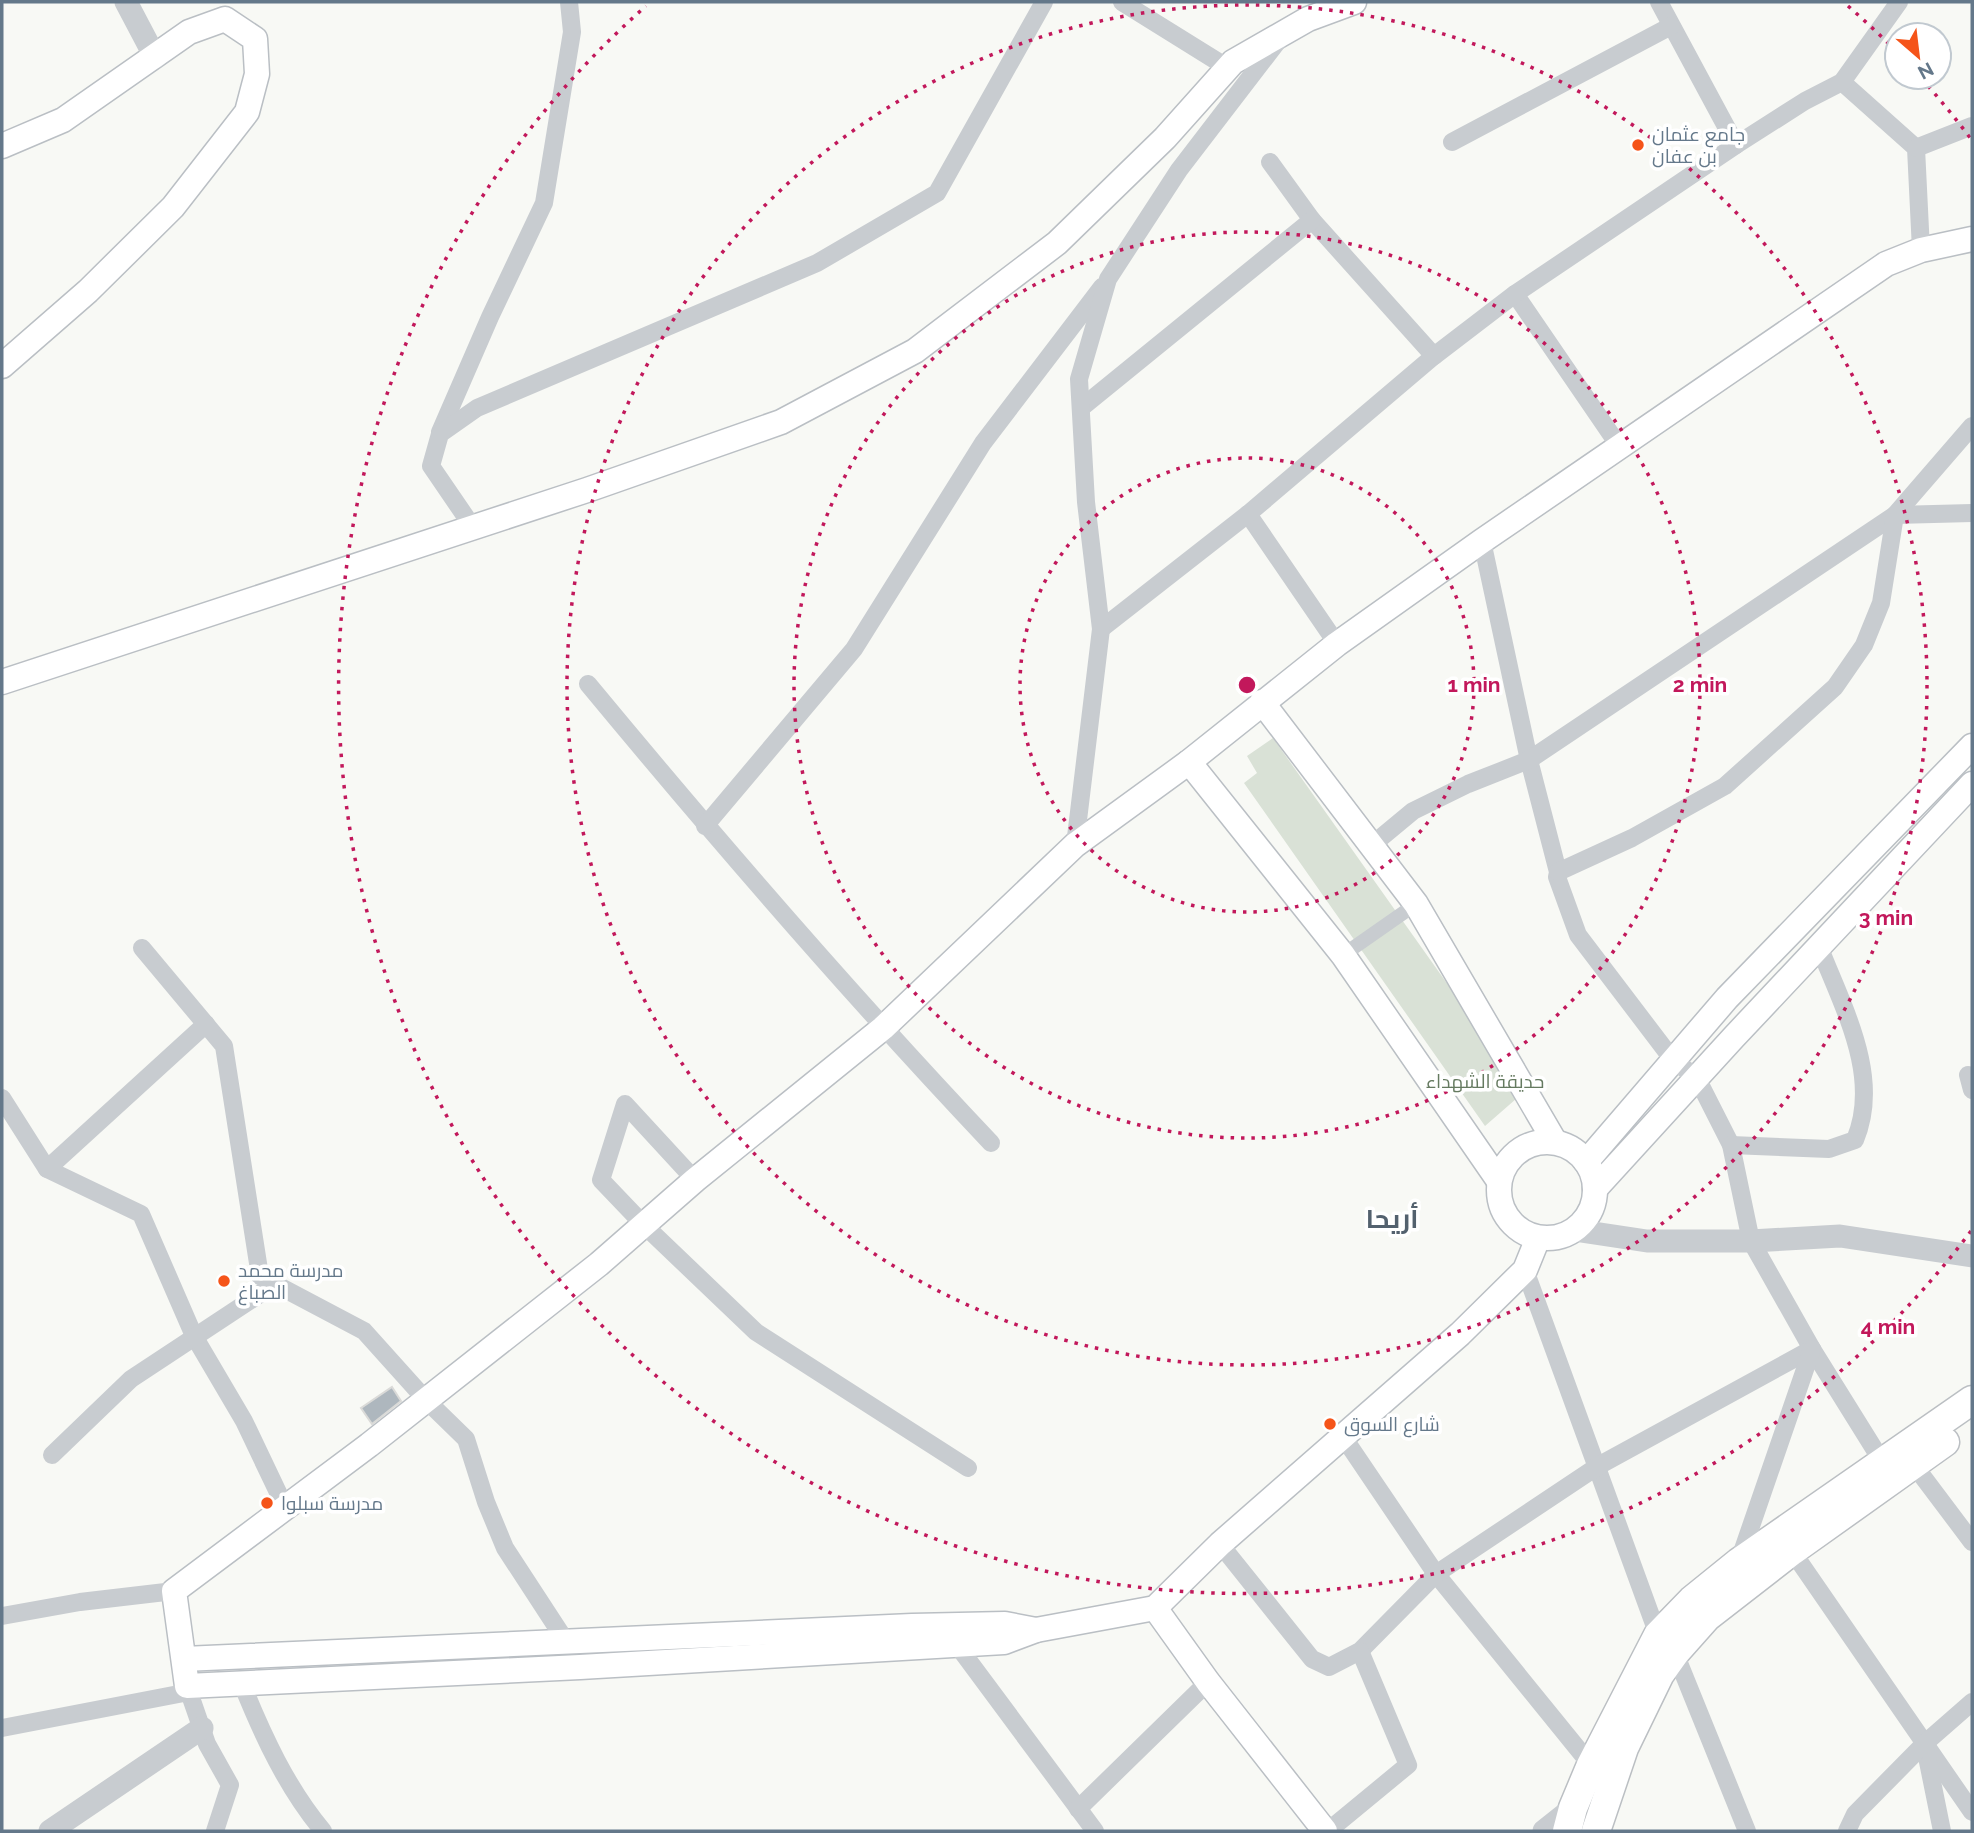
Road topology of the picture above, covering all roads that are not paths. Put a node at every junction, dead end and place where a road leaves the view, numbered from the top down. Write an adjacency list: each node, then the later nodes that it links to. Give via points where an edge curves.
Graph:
1 (126, 2): 10 (street)
2 (569, 2): 28 (street, via 572,32 544,203)
3 (1044, 2): 28 (street, via 937,193 817,263 477,408)
4 (1122, 2): 11 (street)
5 (1354, 2): 9 (main road)
6 (1659, 2): 8 (street)
7 (1899, 2): 12 (street)
8 (1671, 26): 14 (street); 15 (street)
9 (1284, 33): 11 (main road); 22 (street, via 1179,170)
10 (155, 57): 16 (main road, via 63,120); 25 (main road, via 189,32 225,19 255,39 257,74 247,112 173,207 88,291)
11 (1228, 68): 33 (main road, via 1165,138 1058,243 915,351 781,422)
12 (1842, 82): 15 (street); 17 (street)
13 (1972, 126): 17 (street)
14 (1452, 142)
15 (1736, 145): 23 (street)
16 (2, 146)
17 (1916, 148): 21 (street)
18 (1270, 162): 19 (street)
19 (1312, 220): 24 (street); 26 (street)
20 (1972, 239): 21 (main road)
21 (1921, 250): 29 (main road, via 1886,264)
22 (1108, 279): 26 (street, via 1079,379); 44 (street, via 984,443 854,649)
23 (1515, 294): 24 (street); 29 (street)
24 (1434, 356): 31 (street)
25 (2, 366)
26 (1081, 408): 35 (street)
27 (1972, 426): 32 (street)
28 (440, 434): 33 (street, via 431,466)
29 (1619, 446): 34 (main road)
30 (1972, 513): 32 (street)
31 (1248, 514): 35 (street); 36 (street)
32 (1895, 515): 41 (street); 47 (street, via 1881,603 1864,645 1835,687 1724,786 1632,838)
33 (472, 526): 37 (main road)
34 (1482, 541): 36 (main road); 41 (street)
35 (1101, 629): 45 (street)
36 (1336, 644): 39 (main road)
37 (2, 682)
38 (588, 684): 44 (street)
39 (1262, 702): 42 (main road); 46 (main road)
40 (1972, 746): 54 (main road)
41 (1529, 760): 46 (street, via 1413,811); 47 (street)
42 (1189, 762): 45 (main road); 51 (main road)
43 (1972, 784): 49 (main road)
44 (705, 826): 53 (street)
45 (1075, 845): 53 (main road)
46 (1372, 845): 48 (main road)
47 (1558, 872): 54 (street, via 1578,935)
48 (1416, 904): 51 (street); 57 (main road)
49 (1819, 946): 55 (main road); 59 (street, via 1860,1054 1864,1100 1855,1140 1829,1149)
50 (142, 948): 52 (street)
51 (1343, 955): 63 (main road)
52 (206, 1024): 61 (street); 71 (street, via 225,1046 260,1276)
53 (883, 1028): 58 (street); 62 (main road)
54 (1673, 1060): 55 (street); 60 (main road)
55 (1697, 1078): 59 (street); 64 (main road)
56 (2, 1098): 61 (street)
57 (1555, 1142): 60 (main road); 63 (main road, via 1526,1146 1513,1155)
58 (991, 1143)
59 (1731, 1145): 68 (street)
60 (1586, 1162): 64 (main road)
61 (47, 1168): 72 (street, via 141,1214)
62 (695, 1181): 65 (main road); 65 (street, via 625,1104 601,1180)
63 (1499, 1181): 67 (main road, via 1502,1211 1524,1234)
64 (1595, 1189): 66 (main road, via 1592,1210)
65 (644, 1225): 74 (main road); 82 (street, via 756,1332)
66 (1574, 1230): 67 (main road); 68 (street, via 1647,1241)
67 (1538, 1238): 70 (main road)
68 (1751, 1241): 69 (street, via 1840,1237); 73 (street)
69 (1972, 1256)
70 (1525, 1270): 77 (main road); 81 (street)
71 (275, 1284): 72 (street); 74 (street, via 364,1331)
72 (194, 1336): 78 (street, via 131,1379); 83 (street, via 244,1421)
73 (1812, 1349): 79 (street); 81 (street); 87 (street)
74 (426, 1400): 83 (main road); 93 (street, via 466,1438 505,1548)
75 (1972, 1400): 79 (main road)
76 (1972, 1422): 80 (main road)
77 (1344, 1438): 85 (main road); 88 (street)
78 (52, 1455)
79 (1884, 1463): 87 (main road)
80 (1914, 1465): 84 (street); 86 (main road)
81 (1598, 1466): 88 (street); 94 (street)
82 (968, 1468)
83 (285, 1507): 89 (main road)
84 (1972, 1542)
85 (1220, 1544): 90 (main road); 96 (street, via 1312,1658 1329,1667)
86 (1792, 1551): 94 (main road); 104 (street)
87 (1739, 1562): 94 (main road, via 1692,1600)
88 (1436, 1574): 96 (street); 105 (street)
89 (174, 1591): 91 (street); 97 (main road)
90 (1155, 1608): 92 (main road); 98 (main road)
91 (2, 1616)
92 (1036, 1630): 93 (main road, via 1005,1624 912,1626); 95 (main road, via 1004,1642)
93 (567, 1643): 97 (main road)
94 (1667, 1644): 105 (main road); 115 (main road, via 1660,1674 1624,1748); 116 (street)
95 (957, 1645): 99 (main road); 106 (street)
96 (1360, 1651): 113 (street, via 1408,1765)
97 (184, 1659): 100 (main road)
98 (1208, 1682): 106 (street); 113 (main road)
99 (242, 1684): 100 (main road); 111 (street, via 262,1736)
100 (188, 1689): 102 (street); 103 (street)
101 (1972, 1702): 104 (street)
102 (2, 1728)
103 (202, 1728): 109 (street); 110 (street, via 230,1785)
104 (1924, 1744): 107 (street); 117 (street, via 1855,1814); 118 (street)
105 (1591, 1765): 108 (main road)
106 (1078, 1809): 112 (street)
107 (1972, 1812)
108 (1570, 1819): 114 (street)
109 (50, 1831)
110 (215, 1831)
111 (323, 1831)
112 (1095, 1831)
113 (1326, 1831)
114 (1544, 1831)
115 (1596, 1831)
116 (1747, 1831)
117 (1847, 1831)
118 (1942, 1831)

